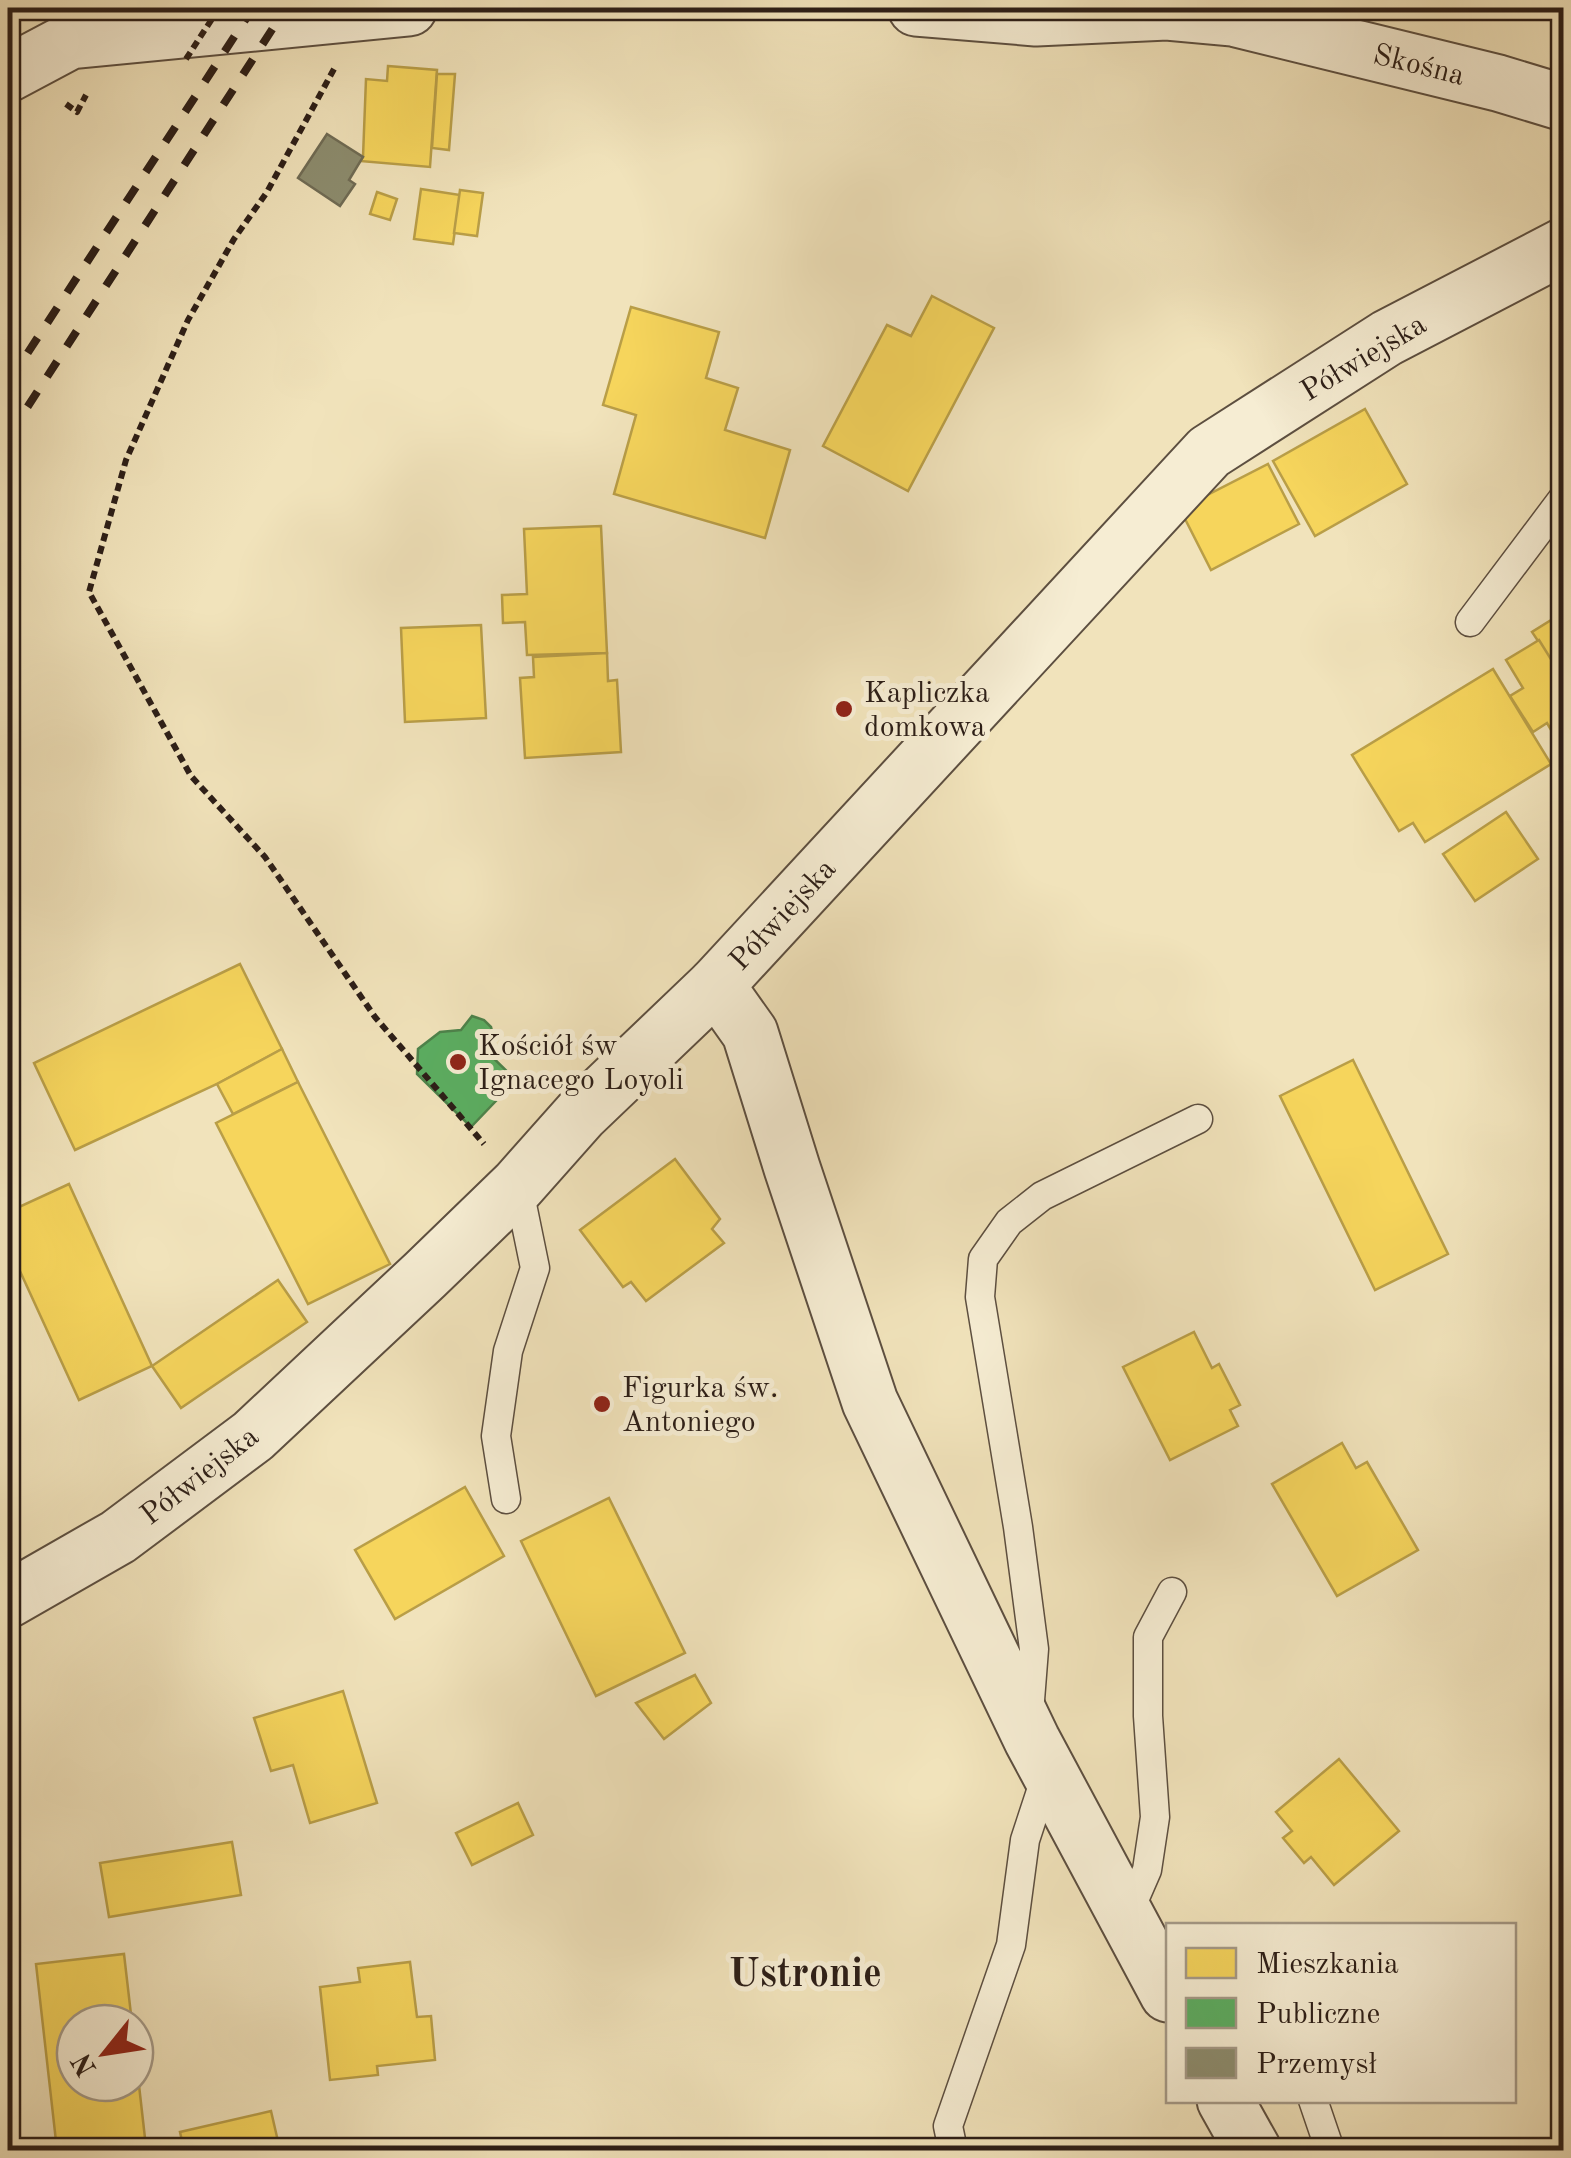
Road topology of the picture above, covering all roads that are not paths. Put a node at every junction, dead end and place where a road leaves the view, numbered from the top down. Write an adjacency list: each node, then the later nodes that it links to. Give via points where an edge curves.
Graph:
1 (409, 8): 3 (street, via 70,41)
2 (916, 8): 4 (street, Skośna, via 1036,18 1167,12 1233,18)
3 (8, 74)
4 (1564, 103)
5 (1564, 246): 8 (street, Półwiejska, via 1387,338 1210,452)
6 (1564, 497): 7 (lane)
7 (1470, 622)
8 (716, 985): 10 (street, Półwiejska, via 581,1114); 14 (street, via 750,1032 870,1402)
9 (1198, 1119): 14 (lane, via 1042,1196 1008,1222 983,1259 980,1297 1034,1650)
10 (518, 1185): 11 (lane, via 535,1268 508,1351 496,1436); 13 (street, Półwiejska, via 253,1436 118,1538)
11 (506, 1499)
12 (1172, 1592): 15 (lane, via 1148,1637 1155,1818 1147,1870)
13 (8, 1600)
14 (1038, 1750): 15 (street); 19 (lane, via 1010,1944 948,2126)
15 (1126, 1916): 16 (street)
16 (1166, 1990)
17 (1227, 2103): 20 (street)
18 (1314, 2103): 21 (lane)
19 (952, 2150)
20 (1253, 2150)
21 (1330, 2150)

